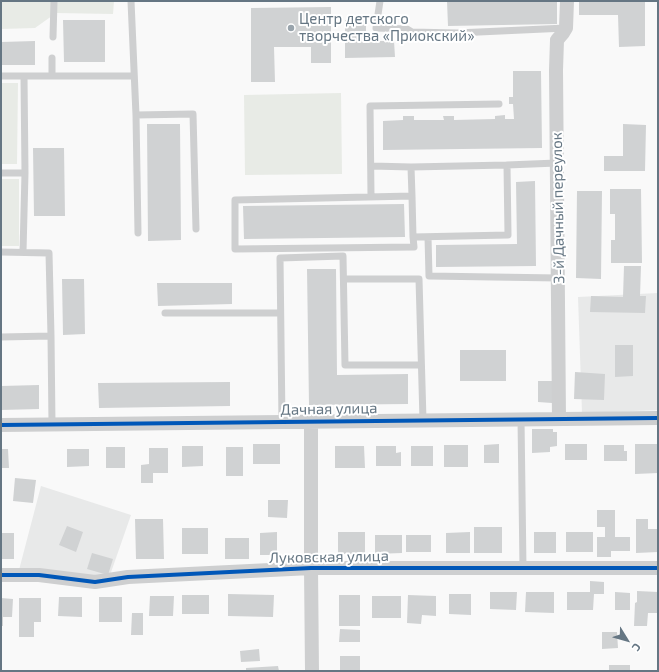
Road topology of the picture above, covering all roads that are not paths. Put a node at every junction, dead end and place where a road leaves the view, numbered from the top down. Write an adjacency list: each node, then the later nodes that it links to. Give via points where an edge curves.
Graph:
1 (54, 1): 6 (lane)
2 (131, 1): 11 (lane)
3 (380, 1): 5 (lane, via 376,28 457,33)
4 (567, 1): 5 (street, 3-й Дачный переулок)
5 (566, 28): 14 (street, 3-й Дачный переулок, via 557,40)
6 (53, 37)
7 (52, 58): 10 (lane)
8 (1, 76): 9 (lane)
9 (24, 76): 10 (lane); 19 (lane)
10 (52, 76): 11 (lane)
11 (134, 76): 13 (lane)
12 (499, 104): 16 (lane, via 370,106)
13 (136, 115): 22 (lane, via 193,114); 23 (lane)
14 (557, 163): 15 (lane); 28 (street, 3-й Дачный переулок)
15 (506, 165): 17 (lane); 25 (lane, via 508,235)
16 (372, 166): 17 (lane); 20 (lane)
17 (411, 166): 21 (lane)
18 (1, 173): 19 (lane)
19 (25, 173): 27 (lane)
20 (371, 196): 21 (lane); 24 (lane, via 235,200 235,249 414,247)
21 (412, 196): 24 (lane)
22 (196, 229)
23 (138, 233)
24 (413, 237): 25 (lane)
25 (428, 237): 28 (lane, via 429,276)
26 (1, 252): 27 (lane)
27 (23, 252): 32 (lane, via 49,253)
28 (558, 278): 37 (street, 3-й Дачный переулок)
29 (344, 279): 31 (lane, via 343,256 280,258); 34 (lane, via 419,279); 34 (lane, via 345,365)
30 (164, 313): 31 (lane)
31 (280, 313): 40 (lane)
32 (51, 336): 33 (lane); 41 (lane)
33 (1, 337)
34 (421, 365): 38 (lane)
35 (658, 418): 37 (street, Дачная улица)
36 (521, 419): 37 (street, Дачная улица); 38 (street, Дачная улица); 44 (lane)
37 (559, 419)
38 (423, 420): 39 (street, Дачная улица)
39 (311, 421): 40 (street, Дачная улица); 43 (street)
40 (282, 422): 41 (street, Дачная улица)
41 (52, 424): 42 (street, Дачная улица)
42 (1, 425)
43 (311, 568): 44 (street, Луковская улица); 46 (street, Луковская улица, via 128,577 95,582 39,575); 47 (street)
44 (523, 568): 45 (street, Луковская улица)
45 (658, 568)
46 (1, 576)
47 (312, 671)

